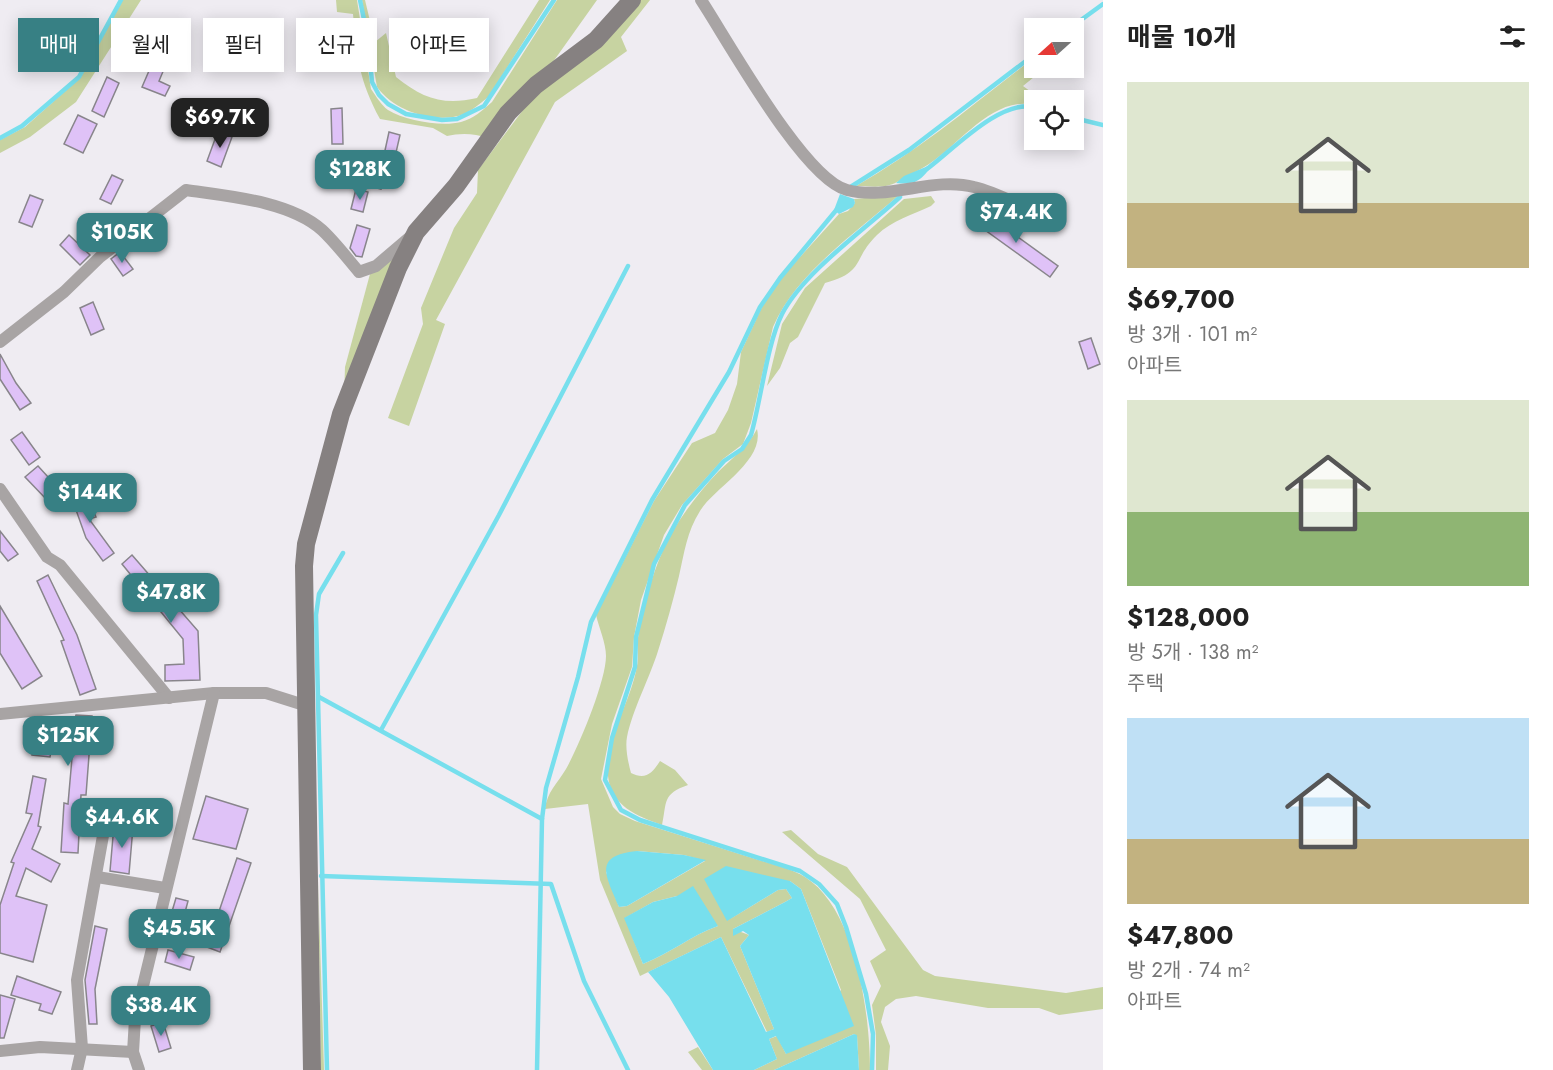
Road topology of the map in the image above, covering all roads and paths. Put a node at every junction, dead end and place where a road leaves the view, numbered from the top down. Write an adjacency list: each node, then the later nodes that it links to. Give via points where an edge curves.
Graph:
1 (632, 0): 4 (street, via 596,40 536,85 508,113 456,186)
2 (700, 0): 3 (street, via 787,134 826,180 845,190 867,193 940,185 974,186)
3 (1050, 219)
4 (416, 232): 5 (street, via 376,266 359,272 321,229 285,209 186,190); 9 (street, via 341,414 306,544)
5 (0, 342)
6 (0, 489): 8 (street, via 47,557 60,565)
7 (214, 693): 8 (street); 9 (street, via 266,693); 13 (street)
8 (169, 698): 10 (street)
9 (304, 705): 19 (street)
10 (0, 714)
11 (108, 808): 12 (street)
12 (97, 877): 13 (street); 14 (street, via 77,980)
13 (165, 888): 16 (street, via 135,1019)
14 (82, 1048): 15 (street); 16 (street); 17 (street)
15 (0, 1051)
16 (133, 1052): 18 (street)
17 (77, 1070)
18 (139, 1070)
19 (312, 1070)

